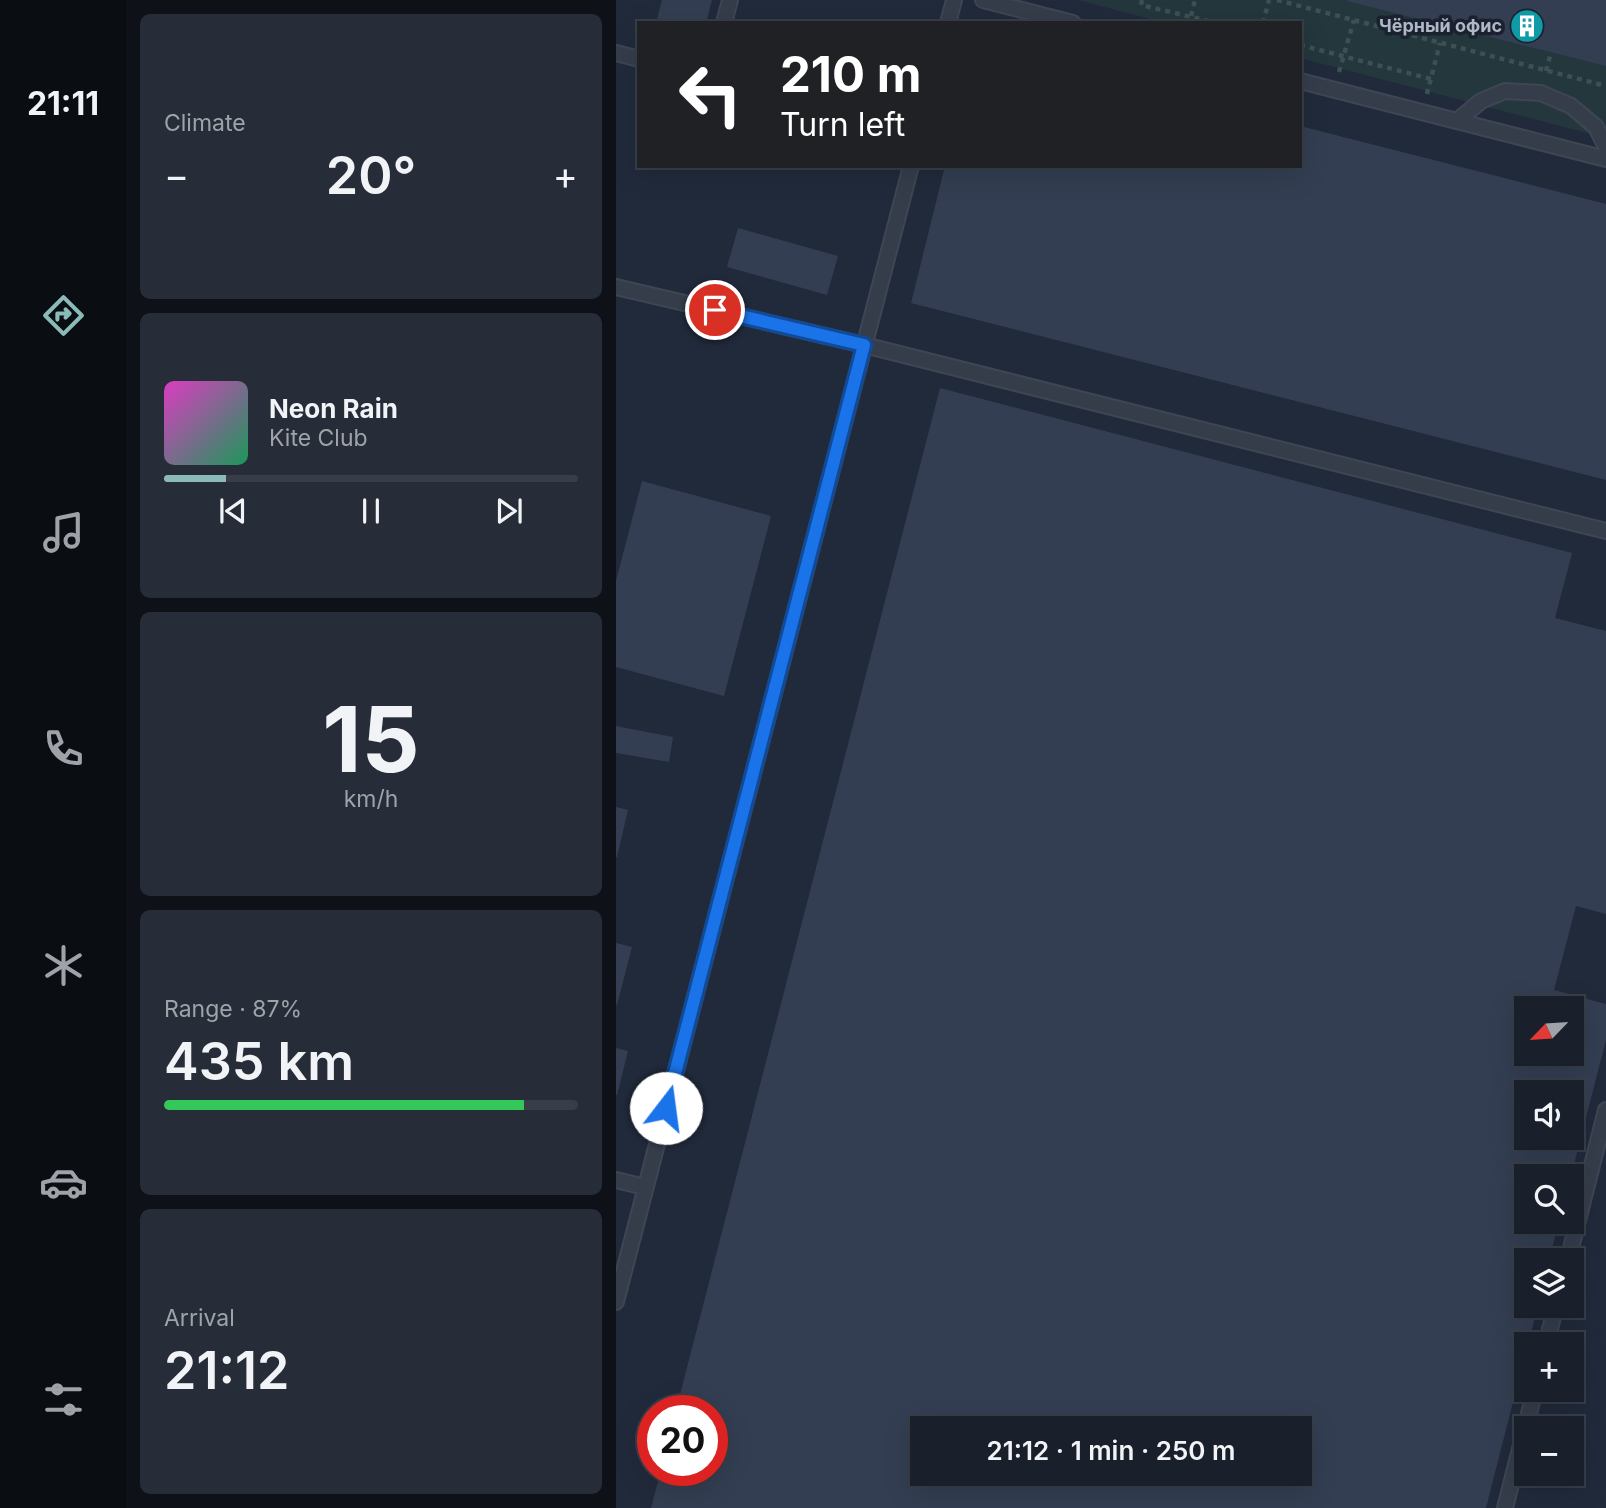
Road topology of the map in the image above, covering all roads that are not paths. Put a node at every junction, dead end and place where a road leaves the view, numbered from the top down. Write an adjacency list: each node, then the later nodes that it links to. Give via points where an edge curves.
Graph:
1 (730, 0): 4 (lane)
2 (954, 0): 5 (lane)
3 (983, 0): 6 (lane)
4 (725, 21)
5 (949, 21)
6 (1065, 21)
7 (616, 53): 8 (lane)
8 (637, 58)
9 (1302, 81): 10 (lane)
10 (1457, 121): 11 (lane, via 1481,101 1505,92 1541,93 1571,106 1596,127); 12 (lane)
11 (1606, 147)
12 (1606, 159)
13 (910, 168): 15 (lane)
14 (616, 287): 15 (lane)
15 (864, 345): 16 (lane); 19 (lane)
16 (1606, 531)
17 (1606, 1110): 20 (lane)
18 (616, 1180): 19 (lane)
19 (645, 1187): 21 (lane)
20 (1571, 1248)
21 (616, 1302)
22 (1532, 1402): 23 (lane)
23 (1505, 1508)

